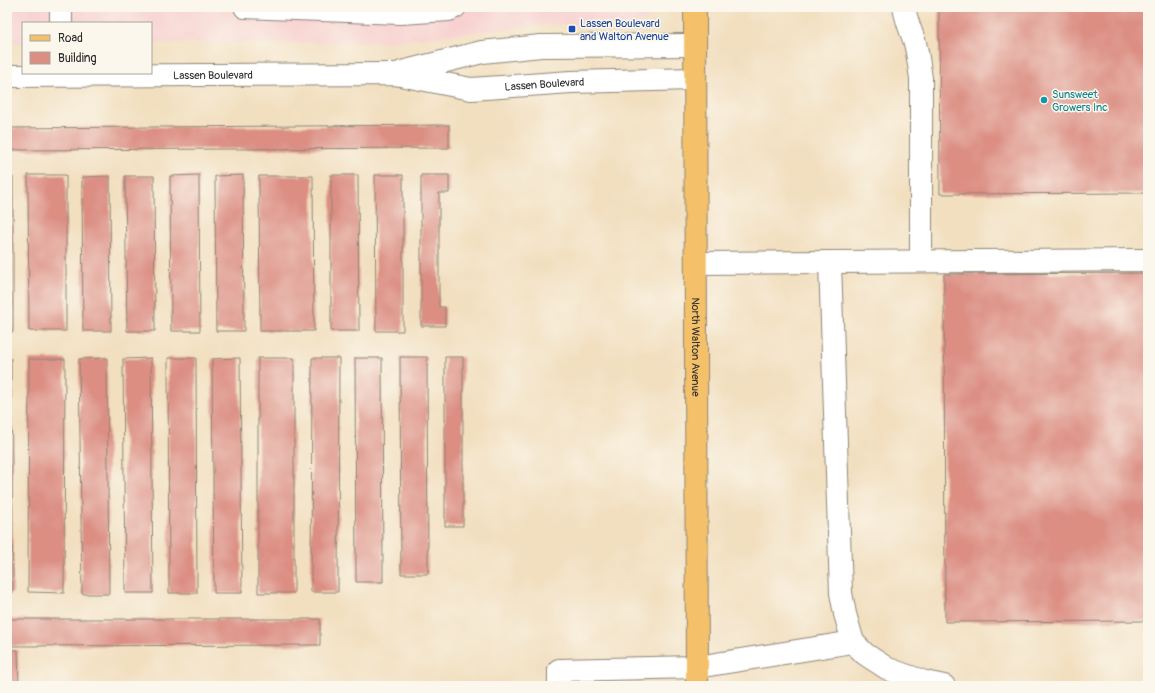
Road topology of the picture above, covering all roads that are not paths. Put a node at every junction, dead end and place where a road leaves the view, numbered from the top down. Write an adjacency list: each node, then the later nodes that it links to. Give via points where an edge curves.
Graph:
1 (61, 7): 6 (street)
2 (245, 7): 3 (street, via 400,13 450,10)
3 (455, 7)
4 (695, 7): 7 (main road, North Walton Avenue)
5 (904, 7): 13 (street, via 921,78)
6 (61, 22)
7 (695, 44): 9 (street, Lassen Boulevard, via 542,46 482,52); 11 (main road, North Walton Avenue)
8 (61, 74): 9 (street, Lassen Boulevard); 10 (street, Lassen Boulevard)
9 (395, 74): 11 (street, Lassen Boulevard, via 471,89 571,82)
10 (7, 76)
11 (695, 79): 15 (main road, North Walton Avenue)
12 (1148, 260): 13 (street)
13 (921, 261): 14 (street)
14 (830, 262): 15 (street); 16 (street, via 841,594)
15 (696, 263): 17 (main road, North Walton Avenue)
16 (853, 642): 17 (street); 19 (street, via 865,654 888,669)
17 (697, 677): 18 (street, via 559,670)
18 (559, 686)
19 (944, 686)

